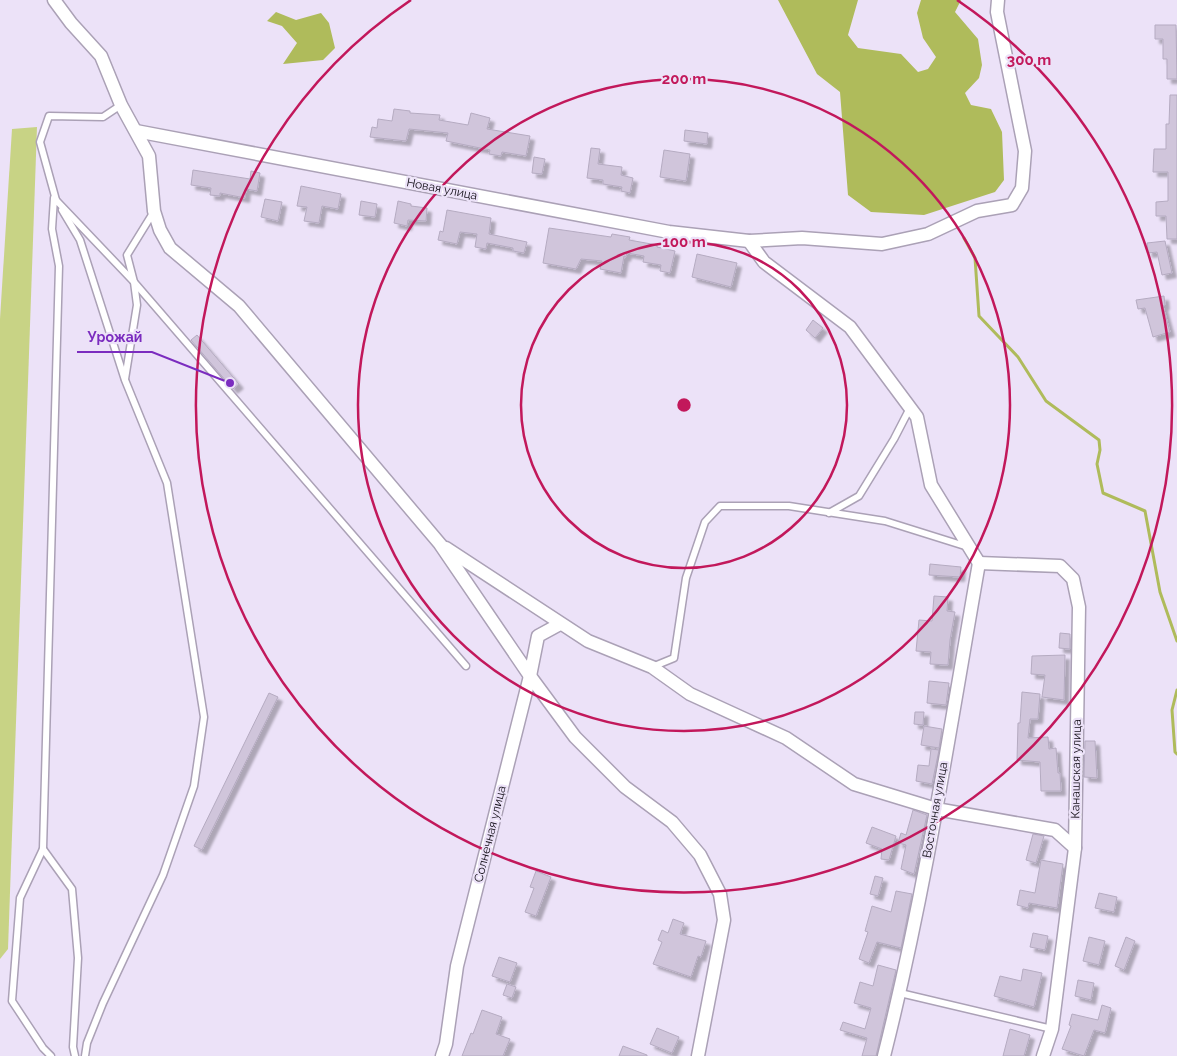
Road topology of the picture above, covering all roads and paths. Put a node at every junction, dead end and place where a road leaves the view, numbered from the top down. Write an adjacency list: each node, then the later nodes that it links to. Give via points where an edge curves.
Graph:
1 (54, 0): 3 (street, via 101,56)
2 (998, 0): 7 (street, Новая улица, via 997,12 1025,151 1022,188 1012,205 977,211 928,234 882,244 802,238)
3 (121, 105): 4 (street); 5 (lane, via 104,117 49,116 40,142)
4 (136, 131): 6 (street, via 148,156); 7 (street, Новая улица, via 669,232)
5 (54, 198): 8 (lane); 9 (lane, via 80,240); 21 (lane, via 52,229 59,266)
6 (154, 210): 8 (lane, via 128,255); 12 (street, via 170,248 239,306)
7 (749, 241): 10 (street, via 764,262 850,326)
8 (134, 282): 9 (lane, via 137,305); 16 (lane)
9 (125, 380): 26 (lane, via 167,483 204,717 194,786 163,875 102,1003 87,1043)
10 (910, 408): 11 (lane, via 859,496); 13 (street, via 916,417 930,484)
11 (829, 513): 13 (lane, via 885,521); 17 (lane, via 789,506 720,506 705,522 686,578 674,658)
12 (440, 544): 15 (street); 18 (street)
13 (969, 548): 14 (street)
14 (979, 563): 19 (street, Восточная улица); 20 (street, Канашская улица, via 1060,566 1074,579 1080,608)
15 (560, 624): 17 (street, via 588,641); 18 (street, Солнечная улица, via 538,636)
16 (466, 666)
17 (652, 667): 19 (street, via 690,694 786,738 854,784)
18 (530, 676): 27 (street, Солнечная улица, via 457,966); 28 (street, via 575,737 625,787 672,822 700,855 720,894 724,920)
19 (936, 809): 20 (street, via 1055,830); 22 (street, Восточная улица)
20 (1075, 848): 23 (street, Канашская улица)
21 (43, 849): 24 (lane, via 20,898 12,1001); 25 (lane, via 72,889 78,958)
22 (900, 993): 23 (lane); 29 (street, Восточная улица)
23 (1052, 1029): 30 (street, Канашская улица)
24 (50, 1056)
25 (75, 1056)
26 (86, 1056)
27 (442, 1056)
28 (698, 1056)
29 (884, 1056)
30 (1043, 1056)

